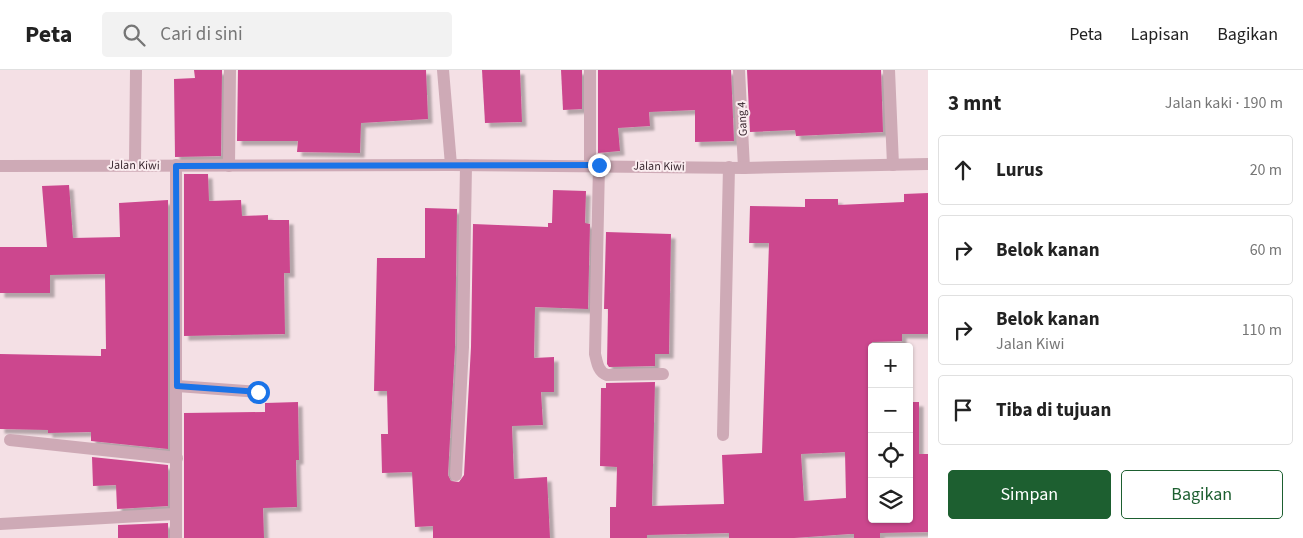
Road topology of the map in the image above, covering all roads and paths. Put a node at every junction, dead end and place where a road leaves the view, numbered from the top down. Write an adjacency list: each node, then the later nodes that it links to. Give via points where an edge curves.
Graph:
1 (136, 70): 7 (street)
2 (230, 70): 15 (street)
3 (443, 70): 9 (street)
4 (590, 70): 11 (street)
5 (739, 70): 17 (street, Gang 4)
6 (889, 70): 12 (street)
7 (135, 164): 13 (street, Jalan Kiwi); 14 (street, Jalan Kiwi)
8 (928, 164): 12 (street, Jalan Kiwi)
9 (451, 165): 10 (street, Jalan Kiwi); 15 (street, Jalan Kiwi)
10 (466, 165): 11 (street, Jalan Kiwi); 24 (street, via 463,347)
11 (594, 165): 16 (street, Jalan Kiwi); 18 (street, via 595,354 598,364 607,375)
12 (893, 165): 17 (street, Jalan Kiwi)
13 (0, 166)
14 (176, 166): 15 (street, Jalan Kiwi); 19 (street)
15 (229, 166)
16 (729, 167): 17 (street, Jalan Kiwi); 21 (street)
17 (744, 168)
18 (662, 374)
19 (177, 386): 20 (street); 23 (street)
20 (258, 392)
21 (723, 435)
22 (10, 440): 23 (street)
23 (177, 458): 25 (street)
24 (456, 475)
25 (175, 514): 26 (street); 27 (street)
26 (0, 524)
27 (176, 538)

